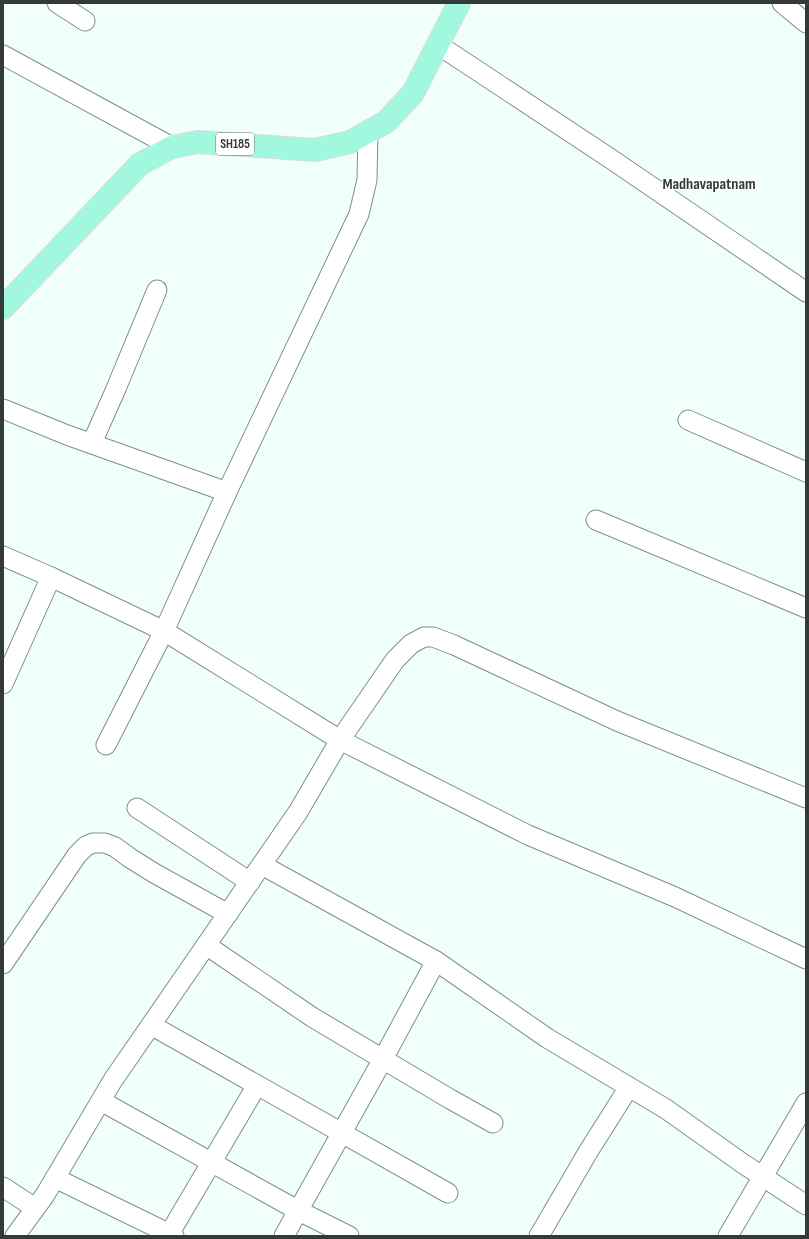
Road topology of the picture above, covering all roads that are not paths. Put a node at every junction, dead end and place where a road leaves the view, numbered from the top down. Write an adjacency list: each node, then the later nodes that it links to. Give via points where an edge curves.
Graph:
1 (57, 3): 4 (street)
2 (459, 3): 6 (main road, SH185)
3 (782, 3): 5 (street)
4 (85, 21)
5 (806, 23)
6 (437, 44): 8 (main road, SH185, via 413,92 386,122); 11 (street)
7 (3, 54): 9 (street)
8 (368, 132): 9 (main road, SH185, via 350,142 315,150 198,142); 17 (street, via 367,180 359,214)
9 (172, 147): 12 (main road, SH185, via 140,164)
10 (157, 290): 15 (street)
11 (806, 292)
12 (3, 308)
13 (3, 409): 15 (street)
14 (688, 420): 16 (street)
15 (92, 443): 17 (street)
16 (806, 472)
17 (227, 492): 22 (street)
18 (596, 520): 21 (street)
19 (3, 556): 20 (street)
20 (51, 577): 22 (street); 23 (street)
21 (806, 608)
22 (164, 631): 24 (street); 25 (street)
23 (3, 684)
24 (340, 740): 26 (street, via 395,660 412,644 424,638 433,638 454,645 617,721); 28 (street, via 298,812); 32 (street, via 528,835 675,897)
25 (106, 745)
26 (806, 798)
27 (138, 808): 29 (street)
28 (262, 865): 29 (street); 33 (street)
29 (250, 882): 30 (street)
30 (228, 914): 31 (street); 34 (street, via 154,873 115,847 105,843 93,843 77,855)
31 (206, 945): 35 (street); 36 (street, via 312,1017)
32 (806, 959)
33 (436, 961): 36 (street); 38 (street, via 547,1038)
34 (3, 964)
35 (151, 1025): 37 (street); 39 (street)
36 (383, 1059): 41 (street); 42 (street)
37 (257, 1085): 42 (street); 43 (street)
38 (629, 1087): 44 (street, via 666,1109); 55 (street)
39 (101, 1101): 43 (street); 45 (street)
40 (806, 1103): 44 (street)
41 (493, 1123)
42 (341, 1133): 47 (street); 50 (street)
43 (212, 1162): 50 (street); 51 (street)
44 (763, 1177): 48 (street); 56 (street)
45 (55, 1178): 49 (street); 51 (street)
46 (3, 1187): 49 (street)
47 (448, 1193)
48 (806, 1205)
49 (35, 1208): 52 (street)
50 (299, 1211): 53 (street); 54 (street)
51 (170, 1235)
52 (15, 1236)
53 (284, 1236)
54 (349, 1236)
55 (539, 1236)
56 (728, 1236)

